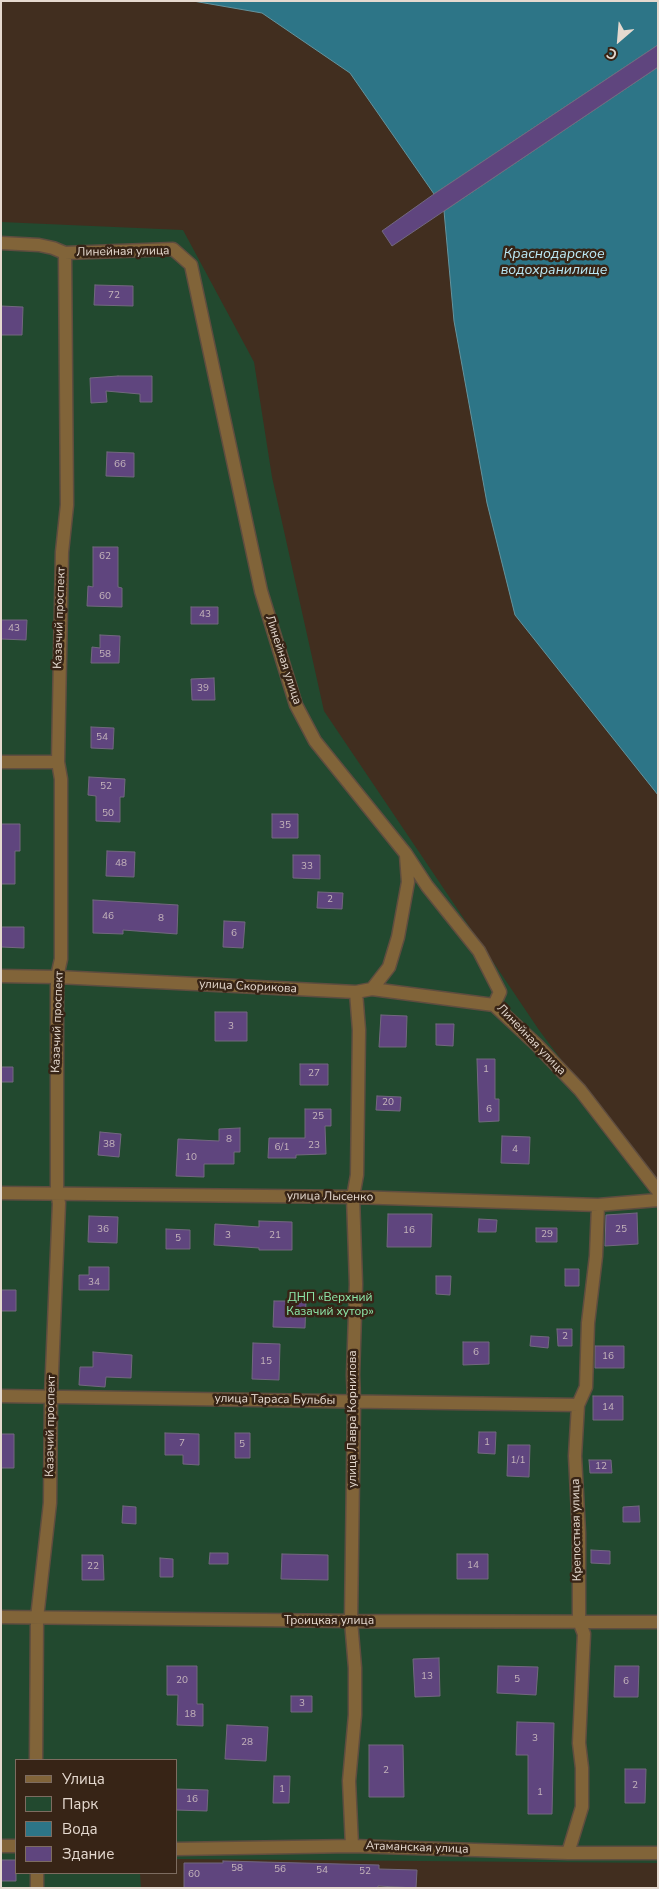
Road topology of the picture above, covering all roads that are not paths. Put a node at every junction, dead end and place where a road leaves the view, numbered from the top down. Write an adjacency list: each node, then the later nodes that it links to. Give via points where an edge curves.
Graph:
1 (1, 243): 2 (street, Линейная улица, via 39,245)
2 (65, 253): 4 (street, Казачий проспект, via 67,505 62,552); 5 (street, Линейная улица, via 173,249 191,265 261,591 296,705 315,741)
3 (1, 762): 4 (street)
4 (58, 762): 7 (street, Казачий проспект, via 61,779 61,959)
5 (406, 854): 8 (street, via 408,882 398,936 389,967); 10 (street, Линейная улица, via 479,951 500,992)
6 (1, 976): 7 (street, улица Скорикова)
7 (57, 977): 9 (street, улица Скорикова); 13 (street, Казачий проспект)
8 (372, 989): 9 (street, улица Скорикова); 10 (street, улица Скорикова)
9 (356, 992): 14 (street, улица Лавра Корнилова, via 359,1030 357,1175)
10 (494, 1005): 11 (street, Линейная улица, via 580,1090)
11 (658, 1191)
12 (1, 1192): 13 (street, улица Лысенко)
13 (56, 1194): 14 (street, улица Лысенко); 18 (street, Казачий проспект, via 59,1203)
14 (353, 1197): 16 (street, улица Лысенко); 19 (street, улица Лавра Корнилова, via 356,1284)
15 (658, 1200): 16 (street, улица Лысенко)
16 (598, 1205): 20 (street, Крепостная улица, via 586,1388)
17 (1, 1396): 18 (street, улица Тараса Бульбы)
18 (51, 1396): 19 (street, улица Тараса Бульбы); 22 (street, Казачий проспект, via 50,1503)
19 (354, 1402): 20 (street, улица Тараса Бульбы); 23 (street, улица Лавра Корнилова)
20 (578, 1405): 24 (street, Крепостная улица, via 575,1456)
21 (1, 1617): 22 (street, Троицкая улица)
22 (37, 1618): 23 (street, Троицкая улица); 26 (street, Казачий проспект)
23 (351, 1621): 24 (street, Троицкая улица); 29 (street, улица Лавра Корнилова, via 355,1668 349,1781)
24 (579, 1621): 25 (street, Троицкая улица); 31 (street, Крепостная улица, via 584,1634 580,1743 582,1807)
25 (658, 1622)
26 (36, 1759)
27 (1, 1846): 28 (street)
28 (15, 1846)
29 (352, 1846): 30 (street, Атаманская улица); 31 (street, Атаманская улица)
30 (178, 1849)
31 (568, 1853): 32 (street, Атаманская улица)
32 (658, 1853)
33 (37, 1874): 34 (street)
34 (36, 1888)

